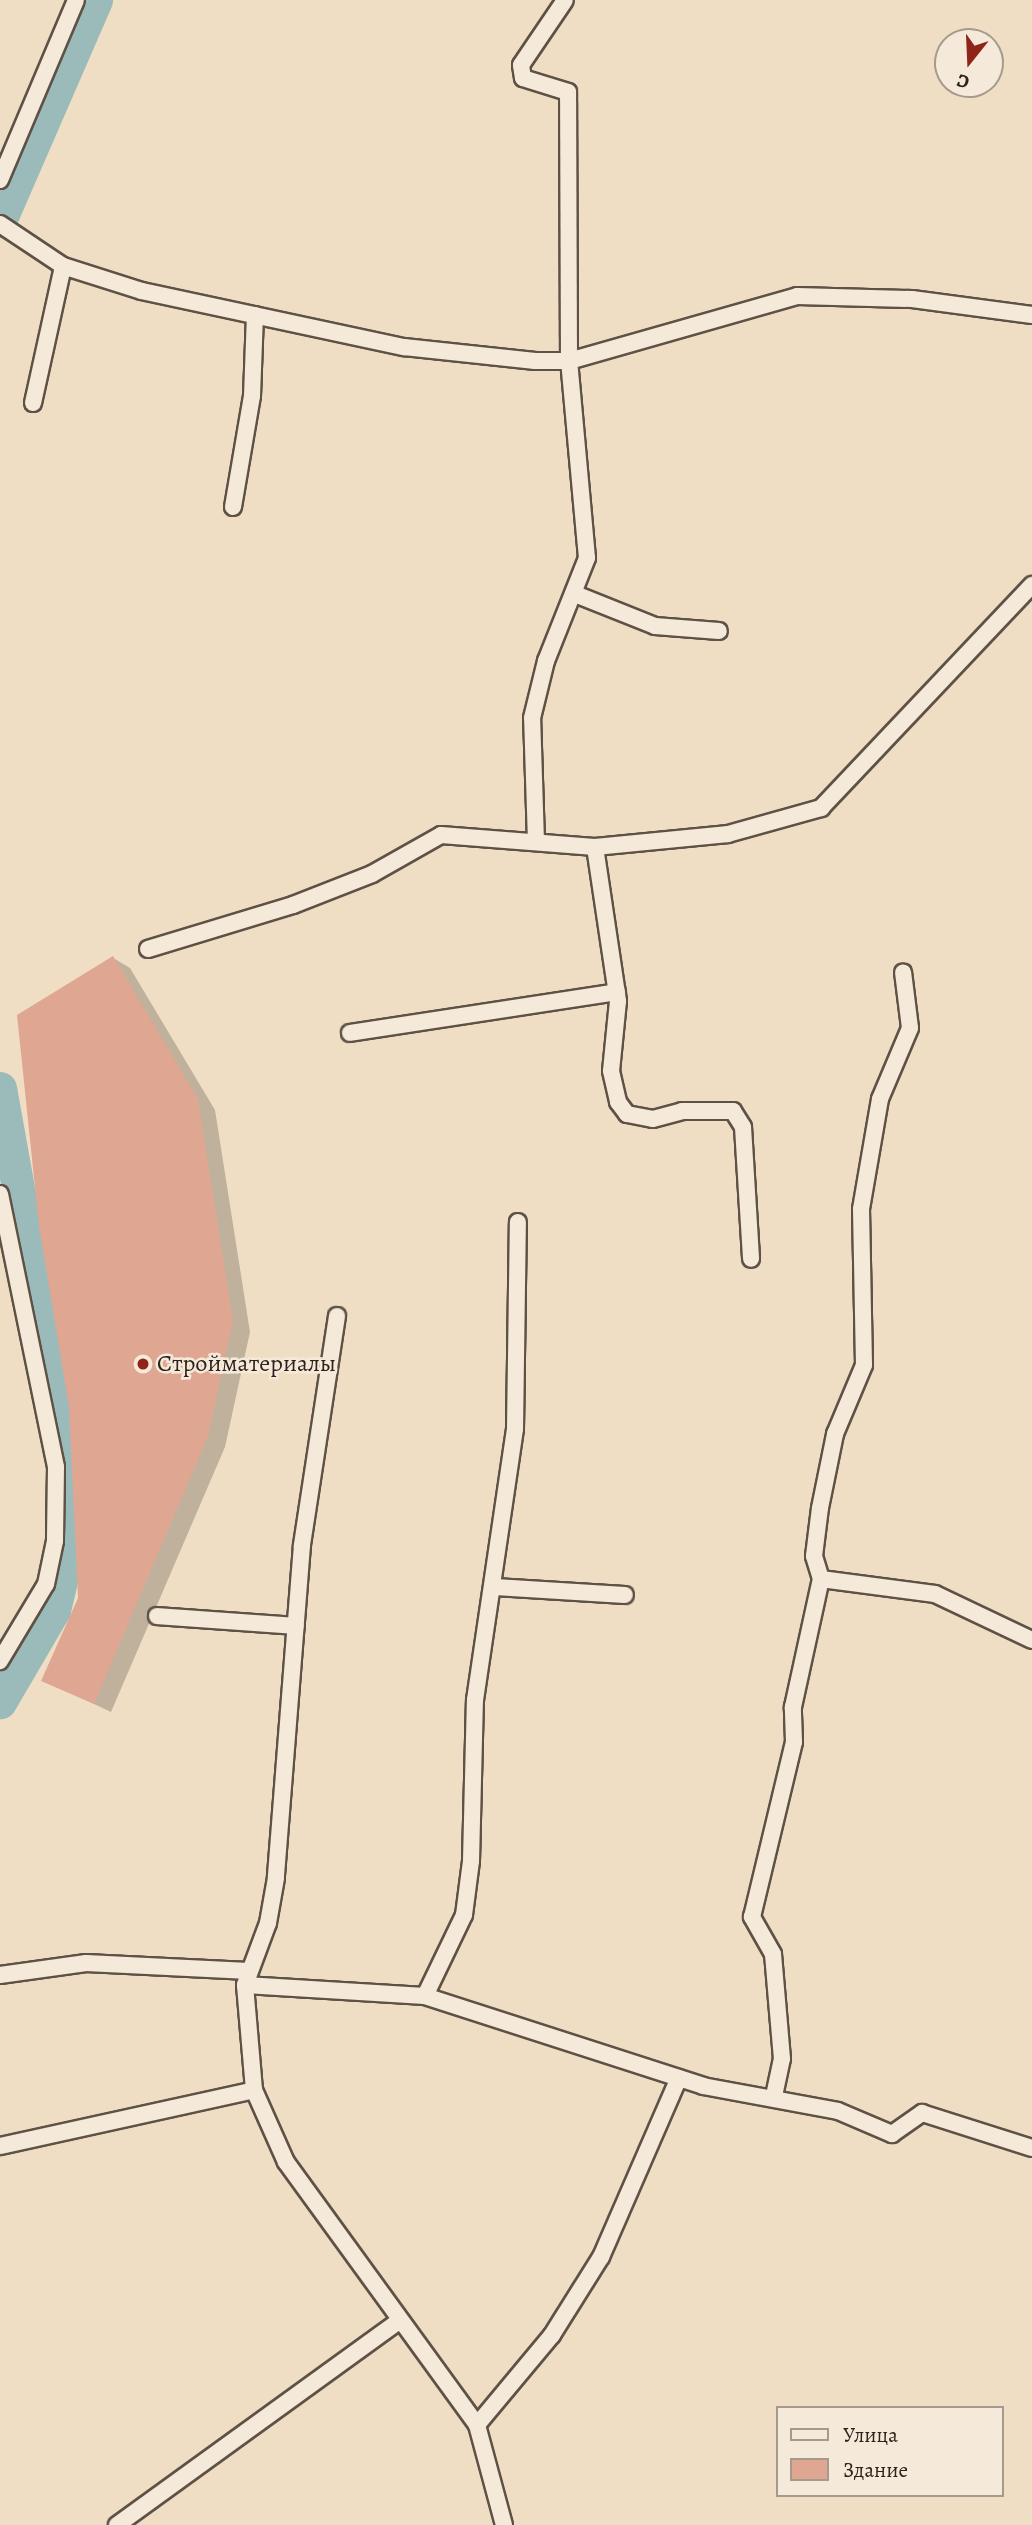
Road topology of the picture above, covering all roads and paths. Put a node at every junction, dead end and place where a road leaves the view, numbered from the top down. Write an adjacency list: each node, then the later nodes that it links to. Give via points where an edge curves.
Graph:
1 (76, 0): 3 (street)
2 (565, 0): 8 (street, via 521,65 523,78 568,92)
3 (0, 180)
4 (0, 224): 5 (street)
5 (63, 266): 6 (street); 9 (street)
6 (255, 315): 8 (street, via 404,346); 10 (street, via 252,396)
7 (1032, 316): 8 (street, via 912,299 797,296)
8 (569, 361): 12 (street, via 587,558)
9 (33, 403)
10 (233, 507)
11 (1032, 585): 15 (street, via 821,808 728,834)
12 (575, 594): 13 (street, via 655,626); 14 (street, via 546,661 532,718)
13 (719, 631)
14 (536, 842): 15 (street); 16 (street, via 441,835 372,874)
15 (595, 847): 18 (street)
16 (148, 949)
17 (903, 972): 24 (street, via 910,1028 880,1099 861,1209 864,1365 835,1434 814,1556)
18 (617, 992): 19 (street); 22 (street, via 611,1071 627,1114 653,1119 710,1108 733,1111 743,1127)
19 (350, 1033)
20 (0, 1194): 30 (street, via 56,1467 55,1541 46,1584)
21 (518, 1222): 25 (street, via 516,1416)
22 (751, 1259)
23 (337, 1316): 28 (street)
24 (821, 1579): 29 (street, via 935,1594); 36 (street, via 793,1707 794,1742 752,1917 774,1954 782,2059)
25 (495, 1587): 26 (street); 33 (street, via 475,1700 464,1915)
26 (625, 1595)
27 (157, 1616): 28 (street)
28 (296, 1626): 32 (street, via 276,1878 268,1923)
29 (1032, 1640)
30 (0, 1661)
31 (0, 1975): 32 (street, via 86,1963)
32 (247, 1978): 33 (street); 35 (street)
33 (425, 1996): 34 (street)
34 (679, 2078): 36 (street); 40 (street, via 601,2257 552,2335)
35 (254, 2090): 37 (street); 39 (street, via 286,2162)
36 (774, 2096): 38 (street, via 838,2111 892,2134 922,2113)
37 (0, 2146)
38 (1032, 2147)
39 (397, 2322): 40 (street); 41 (street)
40 (477, 2425): 42 (street)
41 (117, 2525)
42 (504, 2525)

